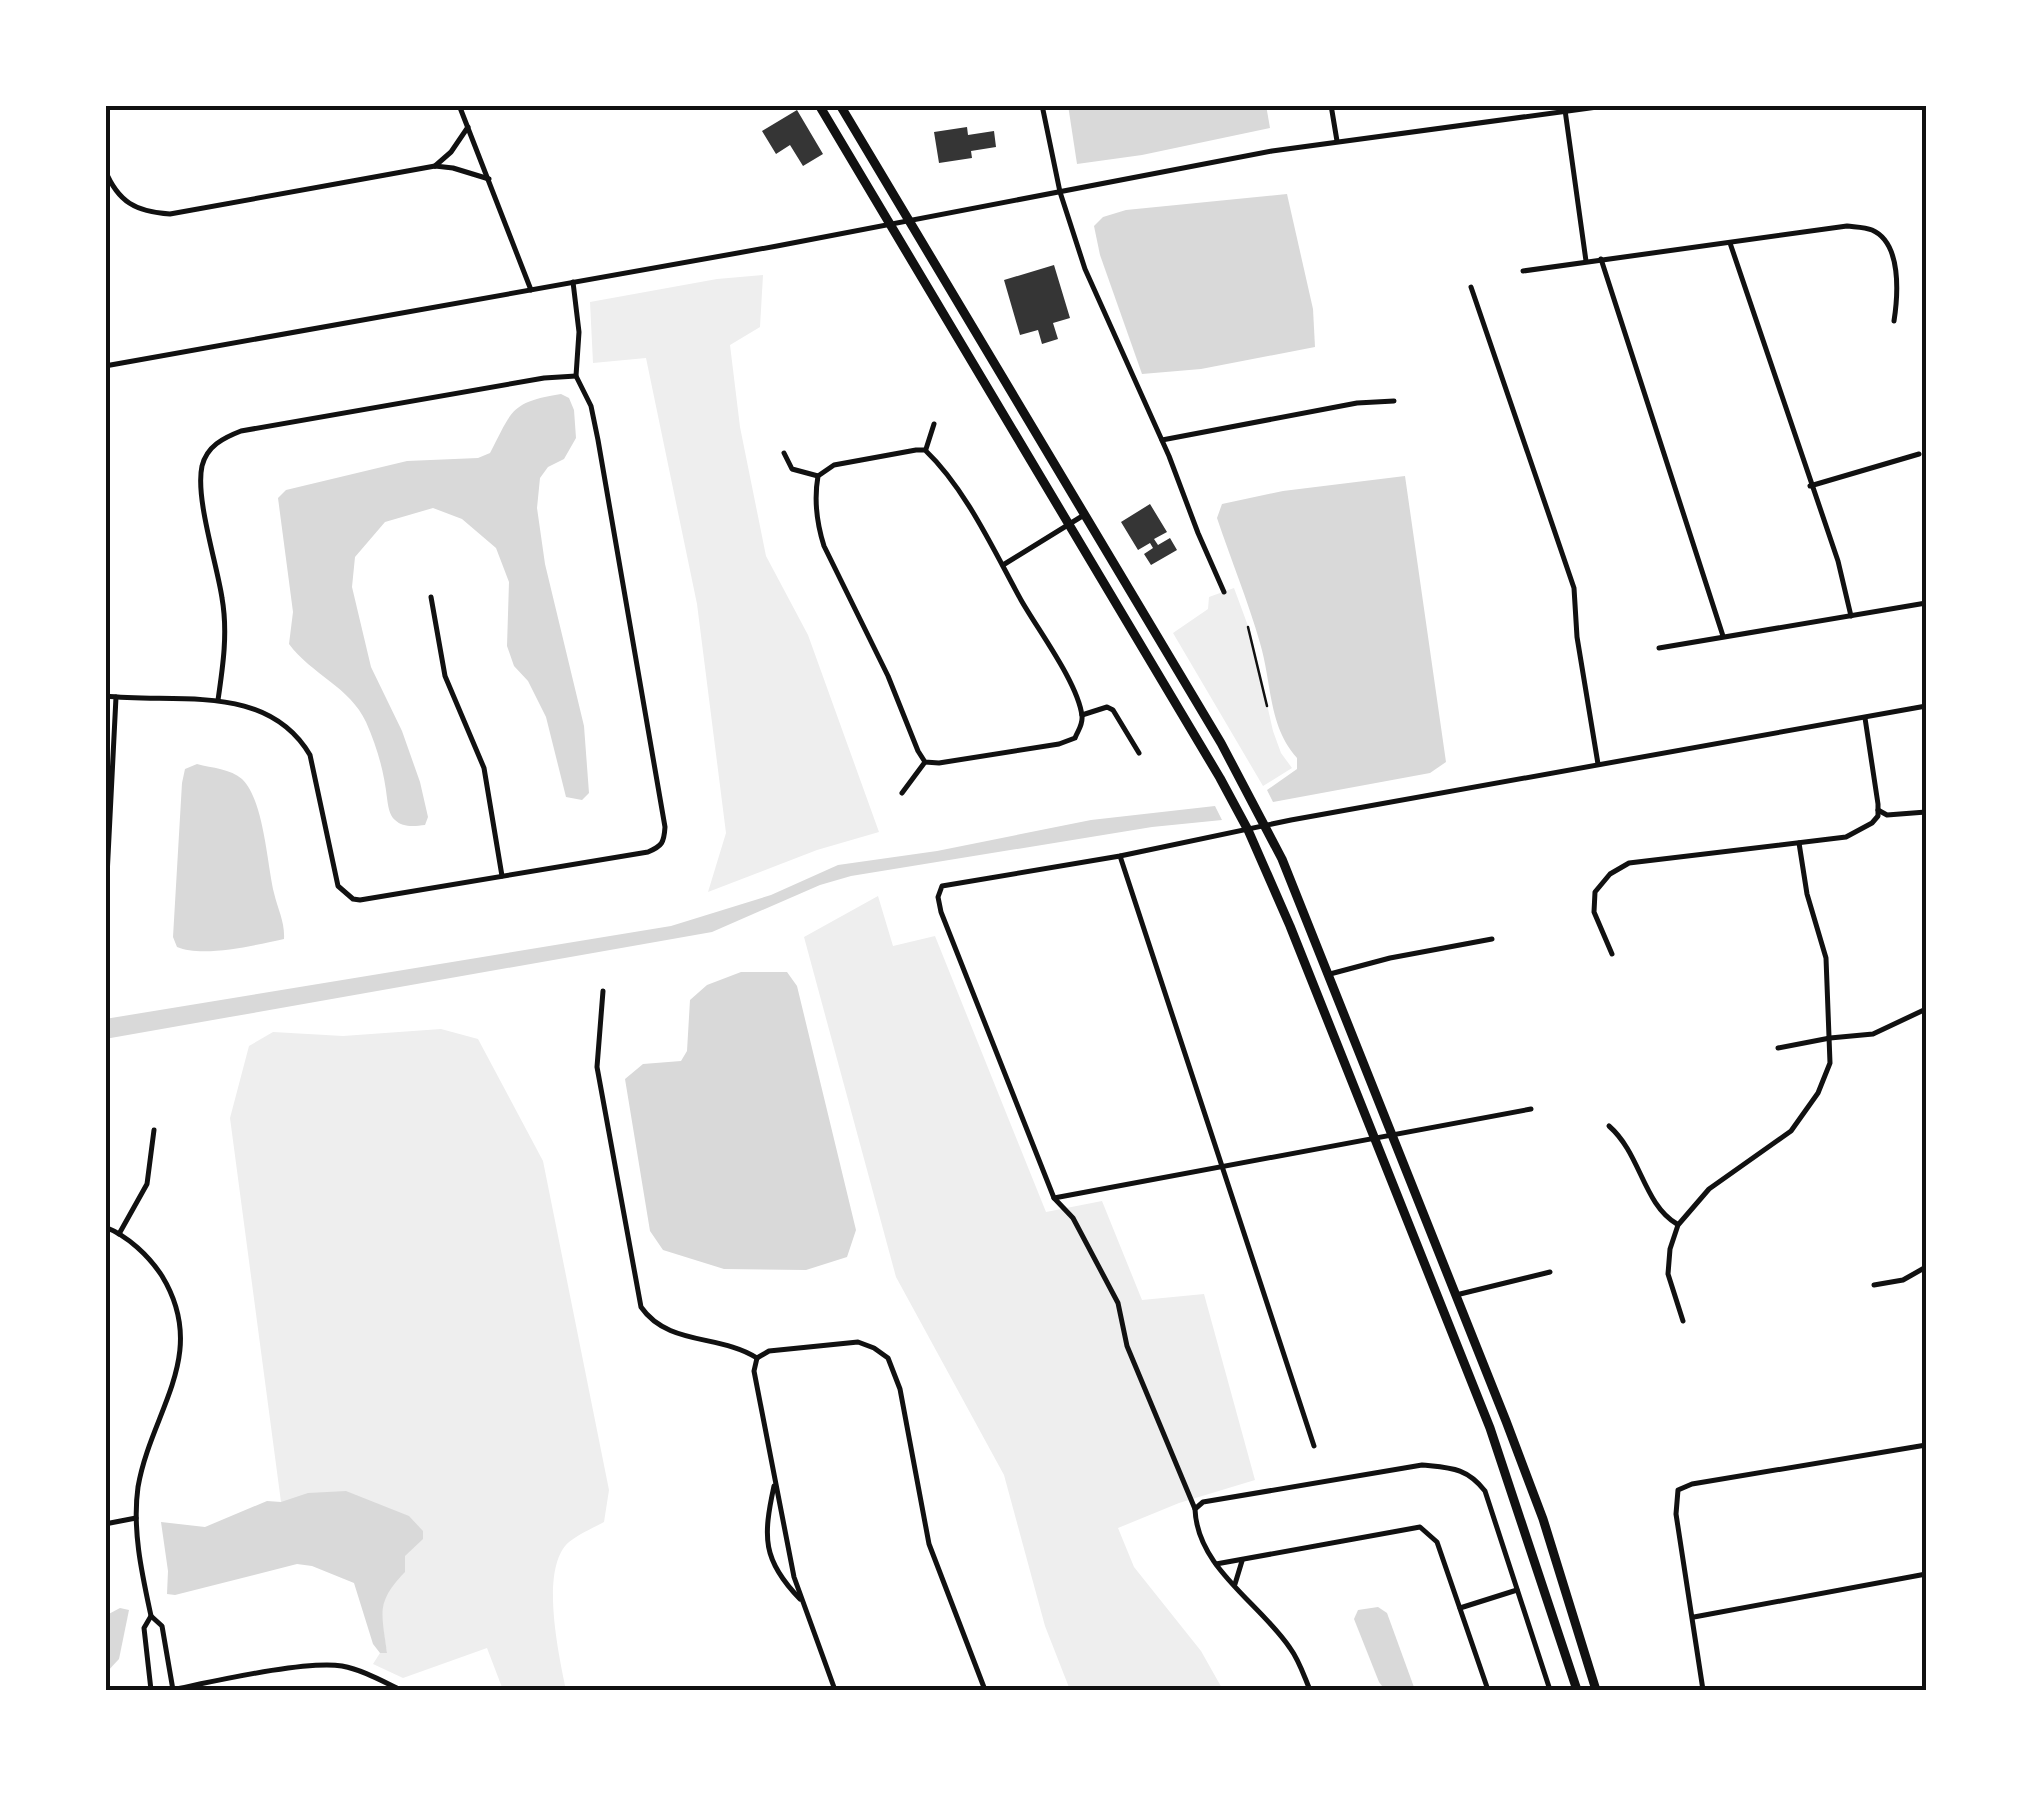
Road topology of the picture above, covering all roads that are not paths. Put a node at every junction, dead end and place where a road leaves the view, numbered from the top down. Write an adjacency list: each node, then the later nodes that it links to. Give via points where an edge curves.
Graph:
1 (460, 105): 9 (street)
2 (819, 105): 16 (main road)
3 (840, 105): 15 (main road)
4 (1042, 105): 14 (street)
5 (1331, 105): 10 (street)
6 (1612, 105): 8 (street)
7 (1546, 109): 8 (street); 10 (street)
8 (1565, 110): 19 (street)
9 (468, 127): 11 (street); 13 (street)
10 (1337, 141): 14 (street)
11 (435, 166): 12 (street, via 170,214 123,201); 13 (street)
12 (105, 170)
13 (488, 179): 23 (street)
14 (1060, 192): 15 (street); 29 (street, via 1085,269)
15 (910, 221): 16 (street); 35 (main road)
16 (890, 225): 21 (street); 36 (main road)
17 (1730, 243): 18 (street); 24 (street, via 1825,227 1871,230 1891,252); 34 (street)
18 (1601, 259): 19 (street); 42 (street)
19 (1586, 260): 20 (street)
20 (1523, 271)
21 (573, 282): 23 (street); 26 (street)
22 (1471, 287): 52 (street, via 1574,588)
23 (530, 290): 25 (street)
24 (1894, 321)
25 (105, 366)
26 (576, 376): 46 (street, via 221,439 201,477 223,603); 60 (street, via 598,440 664,842 648,852)
27 (1394, 401): 29 (street)
28 (934, 424): 30 (street)
29 (1162, 440): 38 (street)
30 (926, 450): 33 (street, via 834,465); 37 (street)
31 (784, 453): 33 (street, via 792,469)
32 (1919, 454): 34 (street)
33 (818, 476): 51 (street, via 824,546)
34 (1810, 486): 41 (street)
35 (1084, 515): 36 (street); 56 (main road)
36 (1068, 524): 37 (street); 57 (main road)
37 (1003, 565): 48 (street)
38 (1224, 592)
39 (431, 598): 60 (street, via 444,676 484,768)
40 (1926, 603): 41 (street)
41 (1851, 616): 42 (street)
42 (1723, 636): 43 (street)
43 (1659, 648)
44 (105, 696): 45 (street)
45 (116, 697): 46 (street); 61 (street)
46 (218, 700): 60 (street, via 270,715 298,736 315,768 344,894 360,900)
47 (1926, 706): 49 (street)
48 (1082, 715): 50 (street, via 1114,710); 51 (street, via 1074,738 1059,744)
49 (1865, 718): 52 (street); 54 (street)
50 (1139, 753)
51 (925, 762): 53 (street)
52 (1598, 764): 56 (street)
53 (902, 792)
54 (1878, 810): 55 (street); 58 (street, via 1872,823 1846,836)
55 (1926, 812)
56 (1265, 826): 57 (street); 64 (main road)
57 (1248, 830): 59 (street); 73 (main road)
58 (1799, 842): 63 (street, via 1619,866 1594,892 1594,912); 67 (street, via 1826,958)
59 (1120, 856): 74 (street); 75 (street, via 942,886 939,894 949,935)
60 (502, 876)
61 (105, 916)
62 (1492, 939): 64 (street)
63 (1612, 954)
64 (1330, 974): 72 (main road)
65 (603, 991): 84 (street, via 597,1067 641,1307 669,1332 741,1348)
66 (1926, 1009): 67 (street, via 1888,1030)
67 (1830, 1038): 68 (street); 76 (street, via 1830,1063 1809,1110 1709,1189)
68 (1778, 1048)
69 (1531, 1109): 72 (street)
70 (1609, 1126): 76 (street, via 1630,1149 1659,1209)
71 (154, 1130): 78 (street, via 147,1184)
72 (1393, 1134): 73 (street); 82 (main road)
73 (1374, 1138): 74 (street); 108 (main road, via 1490,1428)
74 (1222, 1166): 75 (street); 86 (street)
75 (1054, 1198): 88 (street, via 1073,1218 1118,1303 1127,1346)
76 (1678, 1225): 83 (street, via 1668,1274)
77 (105, 1227): 78 (street)
78 (120, 1234): 89 (street, via 170,1290 182,1351 139,1483)
79 (1926, 1267): 81 (street)
80 (1550, 1272): 82 (street)
81 (1874, 1285)
82 (1456, 1295): 109 (main road, via 1543,1519)
83 (1682, 1321)
84 (757, 1358): 87 (street); 104 (street, via 769,1351 858,1342 888,1358 900,1389 929,1544)
85 (1926, 1445): 99 (street, via 1678,1490)
86 (1314, 1446)
87 (774, 1484): 96 (street); 96 (street, via 768,1552)
88 (1195, 1510): 92 (street, via 1202,1544); 95 (street, via 1204,1502 1422,1465 1454,1468 1473,1476 1484,1491)
89 (136, 1518): 90 (street); 98 (street)
90 (105, 1524)
91 (1242, 1561): 92 (street); 94 (street); 97 (street, via 1420,1527 1437,1542)
92 (1216, 1564): 94 (street)
93 (1926, 1574): 99 (street)
94 (1235, 1584): 105 (street, via 1292,1650)
95 (1517, 1590): 97 (street); 107 (street)
96 (804, 1604): 103 (street)
97 (1460, 1608): 106 (street)
98 (150, 1616): 100 (street, via 144,1628); 101 (street, via 162,1626)
99 (1694, 1617): 110 (street)
100 (152, 1690)
101 (172, 1690): 102 (street, via 339,1666)
102 (400, 1690)
103 (835, 1690)
104 (984, 1690)
105 (1310, 1690)
106 (1488, 1690)
107 (1550, 1690)
108 (1577, 1690)
109 (1596, 1690)
110 (1703, 1690)

